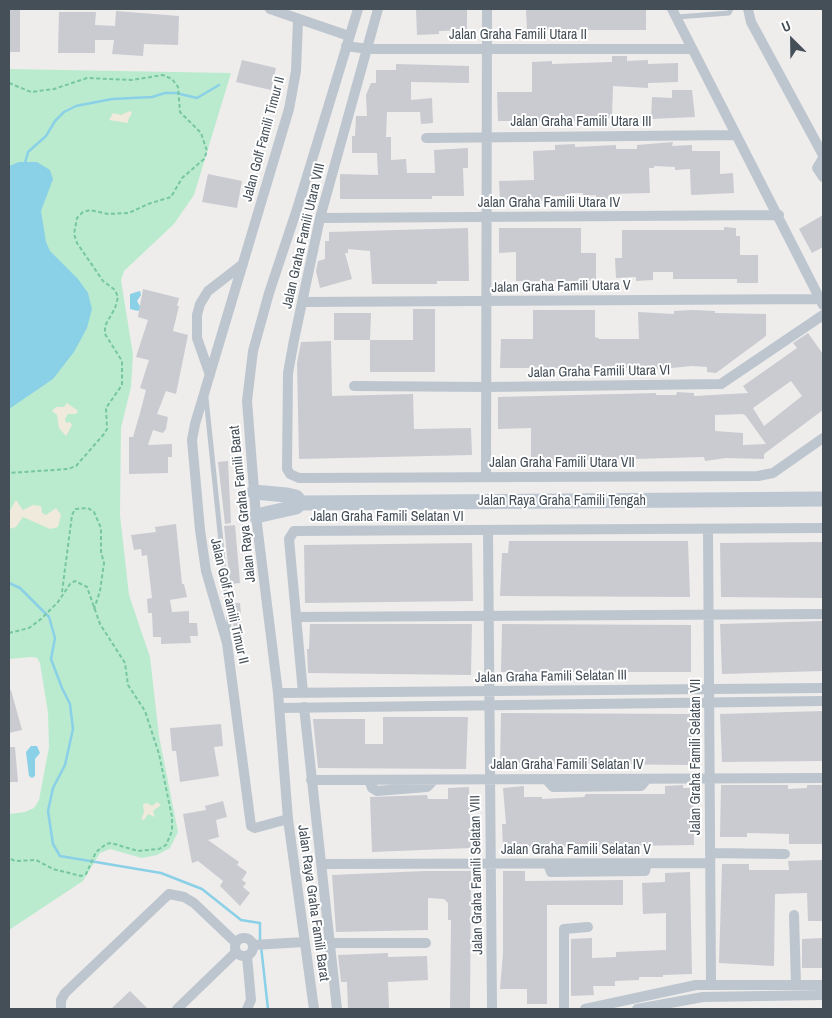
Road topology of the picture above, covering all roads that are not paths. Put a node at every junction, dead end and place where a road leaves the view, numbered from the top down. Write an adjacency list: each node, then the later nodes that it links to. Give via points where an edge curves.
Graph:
1 (270, 9): 8 (street, Jalan Graha Famili Utara II)
2 (358, 9): 9 (street, Jalan Raya Graha Famili Barat)
3 (378, 9): 10 (street, Jalan Graha Famili Utara VIII)
4 (487, 9): 11 (street)
5 (731, 9): 7 (lane, via 729,13)
6 (748, 9): 16 (street, via 751,22)
7 (674, 13): 12 (street)
8 (298, 20): 9 (street, Jalan Graha Famili Utara II); 21 (street, Jalan Golf Famili Timur II, via 296,71 289,109)
9 (348, 41): 10 (street, Jalan Graha Famili Utara II); 33 (street, Jalan Raya Graha Famili Barat, via 253,351 247,401)
10 (368, 49): 11 (street, Jalan Graha Famili Utara II); 19 (street, Jalan Graha Famili Utara VIII)
11 (486, 49): 12 (street, Jalan Graha Famili Utara II); 14 (street)
12 (691, 49): 13 (street)
13 (736, 135): 14 (street, Jalan Graha Famili Utara III); 18 (street)
14 (486, 137): 15 (street, Jalan Graha Famili Utara III); 20 (street)
15 (426, 138)
16 (823, 157): 17 (street, via 817,168)
17 (823, 177)
18 (779, 215): 20 (street, Jalan Graha Famili Utara IV); 24 (street)
19 (320, 218): 20 (street, Jalan Graha Famili Utara IV); 22 (street, Jalan Graha Famili Utara VIII)
20 (486, 218): 23 (street)
21 (244, 263): 26 (street, Jalan Golf Famili Timur II); 26 (street, via 208,291 200,304 198,338)
22 (302, 302): 23 (street, Jalan Graha Famili Utara V); 31 (street, Jalan Graha Famili Utara VIII, via 288,373 287,469)
23 (487, 302): 24 (street, Jalan Graha Famili Utara V); 28 (street)
24 (822, 302)
25 (823, 315): 28 (street, Jalan Graha Famili Utara VI, via 721,384)
26 (210, 375): 29 (street, Jalan Golf Famili Timur II)
27 (354, 386): 28 (street, Jalan Graha Famili Utara VI)
28 (487, 387): 32 (street)
29 (205, 390): 44 (lane, via 229,619); 44 (street, Jalan Golf Famili Timur II, via 192,440 200,530 206,571)
30 (823, 438): 32 (street, Jalan Graha Famili Utara VII, via 773,473 758,476)
31 (290, 474): 32 (street, Jalan Graha Famili Utara VII, via 299,478)
32 (486, 477)
33 (254, 492): 35 (street, Jalan Raya Graha Famili Tengah, via 296,497); 36 (street, Jalan Raya Graha Famili Barat)
34 (823, 500): 35 (street, Jalan Raya Graha Famili Tengah)
35 (301, 503): 36 (street, Jalan Raya Graha Famili Tengah)
36 (256, 516): 48 (street, Jalan Raya Graha Famili Barat)
37 (823, 528): 38 (street, Jalan Graha Famili Selatan VI)
38 (708, 530): 39 (street, Jalan Graha Famili Selatan VI); 40 (street, Jalan Graha Famili Selatan VII)
39 (488, 531): 42 (street, Jalan Graha Famili Selatan VIII); 43 (street, Jalan Graha Famili Selatan VI, via 294,531 289,539)
40 (708, 614): 41 (street); 42 (street); 46 (street, Jalan Graha Famili Selatan VII)
41 (823, 614)
42 (488, 616): 43 (street); 47 (street, Jalan Graha Famili Selatan VIII)
43 (296, 617): 49 (street, Jalan Graha Famili Selatan VI)
44 (228, 643): 59 (street, Jalan Golf Famili Timur II, via 251,826 255,828)
45 (823, 688): 46 (street, Jalan Graha Famili Selatan III)
46 (709, 689): 47 (street, Jalan Graha Famili Selatan III); 51 (street, Jalan Graha Famili Selatan VII)
47 (489, 691): 49 (street, Jalan Graha Famili Selatan III); 52 (street, Jalan Graha Famili Selatan VIII)
48 (278, 693): 49 (street, Jalan Graha Famili Selatan III); 54 (street, Jalan Raya Graha Famili Barat)
49 (303, 693)
50 (823, 701): 51 (street, Jalan Graha Famili Selatan III)
51 (709, 702): 52 (street, Jalan Graha Famili Selatan III); 55 (street, Jalan Graha Famili Selatan VII)
52 (489, 705): 53 (street, Jalan Graha Famili Selatan III); 58 (street, Jalan Graha Famili Selatan VIII)
53 (304, 707): 54 (street, Jalan Graha Famili Selatan III); 57 (street)
54 (279, 708): 59 (street, Jalan Raya Graha Famili Barat)
55 (710, 778): 56 (street, Jalan Graha Famili Selatan IV); 58 (street, Jalan Graha Famili Selatan IV); 61 (street, Jalan Graha Famili Selatan VII)
56 (823, 778)
57 (312, 780): 58 (street, Jalan Graha Famili Selatan IV); 62 (street)
58 (490, 780): 63 (street, Jalan Graha Famili Selatan VIII)
59 (288, 819): 66 (street, Jalan Raya Graha Famili Barat)
60 (785, 854): 61 (street, Jalan Graha Famili Selatan V)
61 (710, 858): 63 (street, Jalan Graha Famili Selatan V, via 647,863); 72 (street, Jalan Graha Famili Selatan VII)
62 (321, 864): 63 (street, Jalan Graha Famili Selatan V); 67 (street)
63 (491, 864): 81 (street, Jalan Graha Famili Selatan VIII)
64 (794, 916): 73 (street)
65 (588, 927): 82 (street, via 564,929)
66 (304, 942): 69 (street); 79 (street, Jalan Raya Graha Famili Barat)
67 (330, 943): 68 (street); 80 (street)
68 (426, 943)
69 (254, 945): 70 (street, via 242,938); 71 (street)
70 (236, 947): 71 (street, via 239,955); 76 (street, via 194,903 184,896 169,894 66,993 61,1000); 77 (street)
71 (247, 956): 78 (street, via 251,1000)
72 (711, 984): 73 (street); 83 (street)
73 (796, 985): 74 (street)
74 (823, 985)
75 (823, 994): 84 (street, via 703,996)
76 (61, 1009)
77 (177, 1009)
78 (248, 1009)
79 (314, 1009)
80 (337, 1009)
81 (492, 1009)
82 (564, 1009)
83 (585, 1009)
84 (637, 1009)

